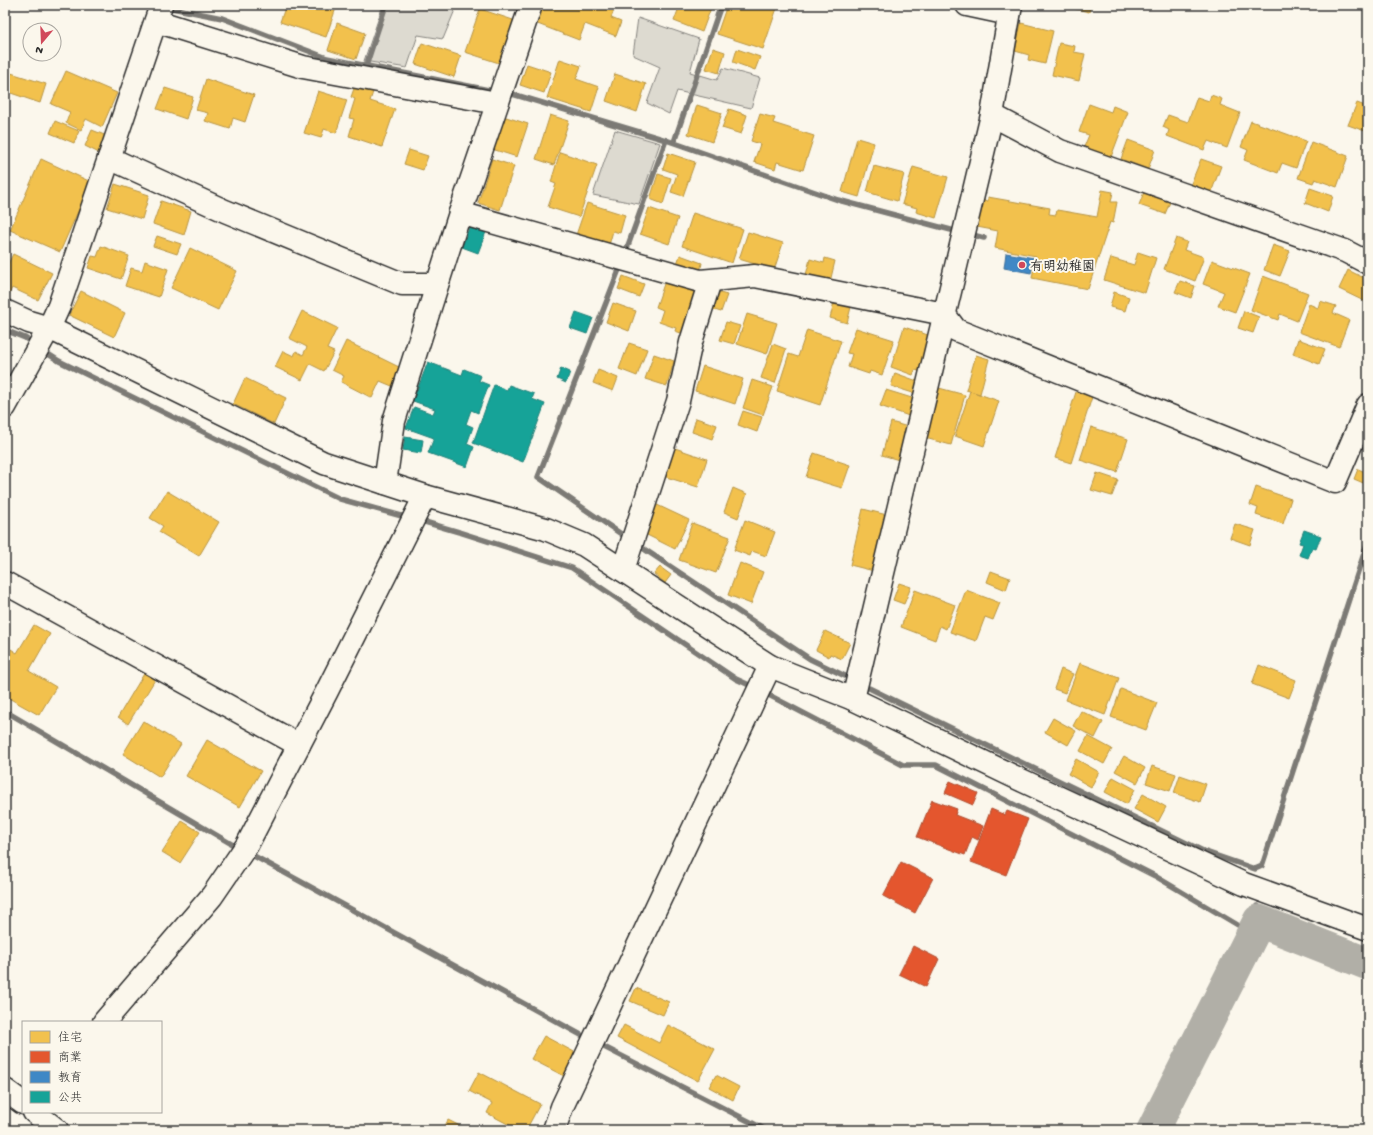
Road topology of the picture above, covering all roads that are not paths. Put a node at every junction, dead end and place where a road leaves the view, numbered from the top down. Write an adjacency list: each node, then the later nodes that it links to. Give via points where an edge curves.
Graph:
1 (531, 5): 5 (street)
2 (966, 5): 3 (street)
3 (1010, 9): 6 (street)
4 (158, 13): 5 (street, via 303,67); 7 (street)
5 (498, 103): 8 (street)
6 (992, 115): 9 (street, via 1060,151 1344,251); 13 (street)
7 (109, 158): 11 (street, via 225,212 402,284); 14 (street, via 59,306)
8 (460, 213): 10 (street, via 700,281); 11 (street)
9 (1368, 263)
10 (710, 281): 13 (street, via 755,276); 19 (street, via 691,342 678,401)
11 (437, 284): 17 (street, via 394,421)
12 (5, 311): 14 (street, via 29,322)
13 (944, 314): 15 (street, via 956,330 1335,482); 22 (street)
14 (41, 343): 16 (street); 17 (street, via 324,463)
15 (1368, 405)
16 (5, 407)
17 (385, 483): 18 (street)
18 (417, 512): 19 (street, via 546,529 584,545); 23 (street)
19 (623, 570): 21 (street)
20 (5, 583): 23 (street)
21 (763, 683): 22 (street); 28 (street, via 562,1107)
22 (853, 699): 24 (street, via 1019,780 1244,884)
23 (299, 745): 25 (street, via 247,845 212,896)
24 (1368, 929)
25 (105, 1021)
26 (5, 1090): 27 (street)
27 (22, 1102)
28 (554, 1130)

